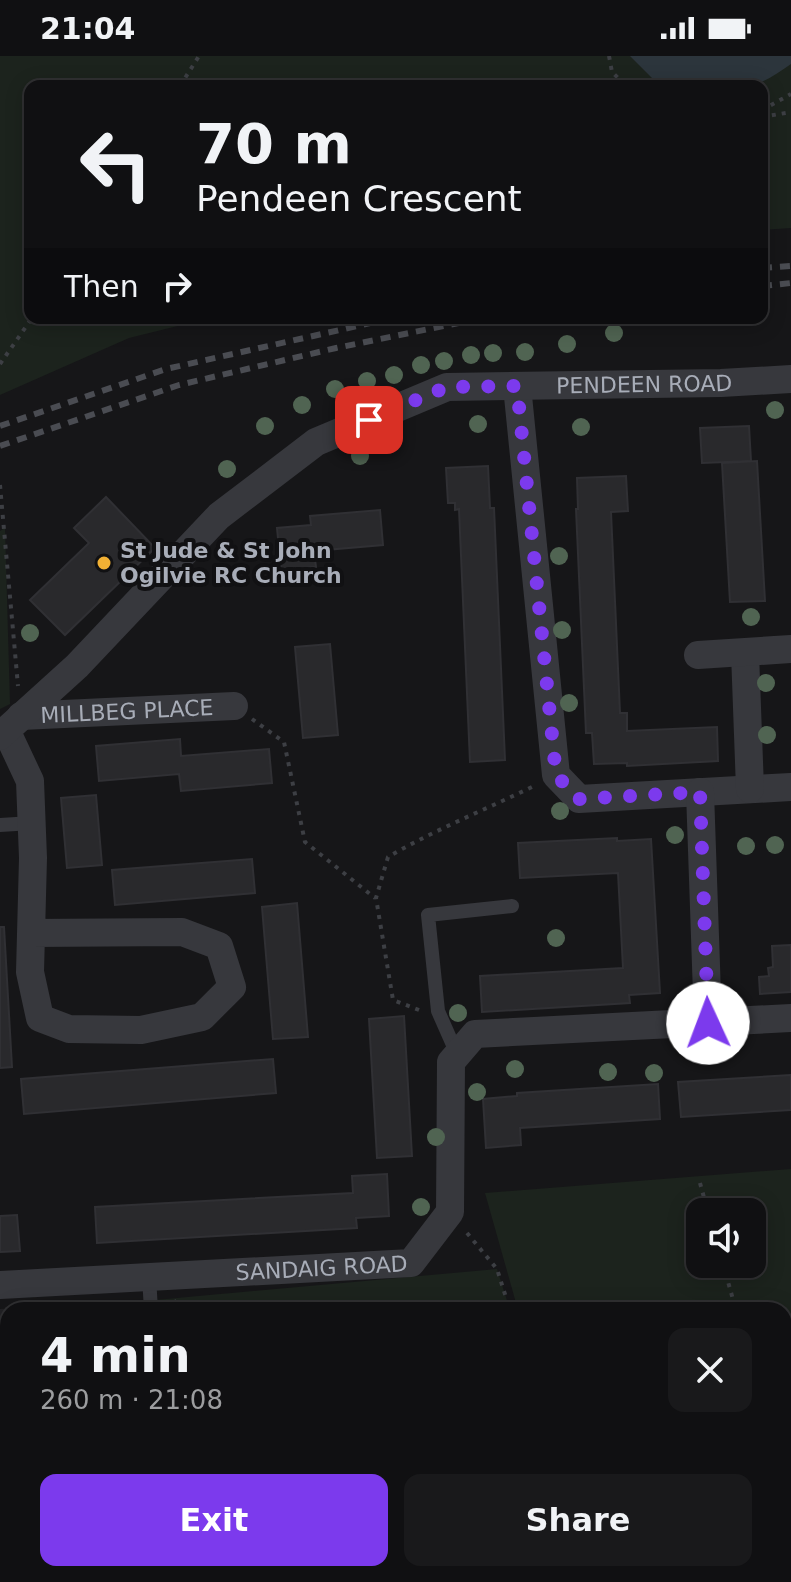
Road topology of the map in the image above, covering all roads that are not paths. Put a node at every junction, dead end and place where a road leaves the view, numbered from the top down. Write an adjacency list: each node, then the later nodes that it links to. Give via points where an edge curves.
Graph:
1 (791, 379): 2 (street, PENDEEN ROAD)
2 (517, 386): 7 (street, PENDEEN ROAD, via 447,387 316,442 219,516 77,666); 10 (street, via 556,775 579,799)
3 (791, 649): 4 (street)
4 (745, 653): 5 (street); 9 (street)
5 (698, 655)
6 (234, 706): 7 (street, MILLBEG PLACE)
7 (9, 728): 11 (street, via 30,781)
8 (791, 787): 9 (street)
9 (750, 789): 10 (street)
10 (700, 792): 16 (street)
11 (32, 823): 12 (lane); 14 (street)
12 (0, 825)
13 (512, 906): 17 (lane, via 428,915 438,1011)
14 (31, 933): 14 (street, via 30,972 40,1018 69,1029 141,1030 202,1017 232,987 219,946 182,932)
15 (791, 1018): 16 (street)
16 (708, 1023): 17 (street, via 475,1034)
17 (457, 1054): 18 (street, SANDAIG ROAD, via 451,1062 450,1212 411,1263)
18 (149, 1277): 19 (street, SANDAIG ROAD); 20 (lane)
19 (0, 1285)
20 (151, 1302)

